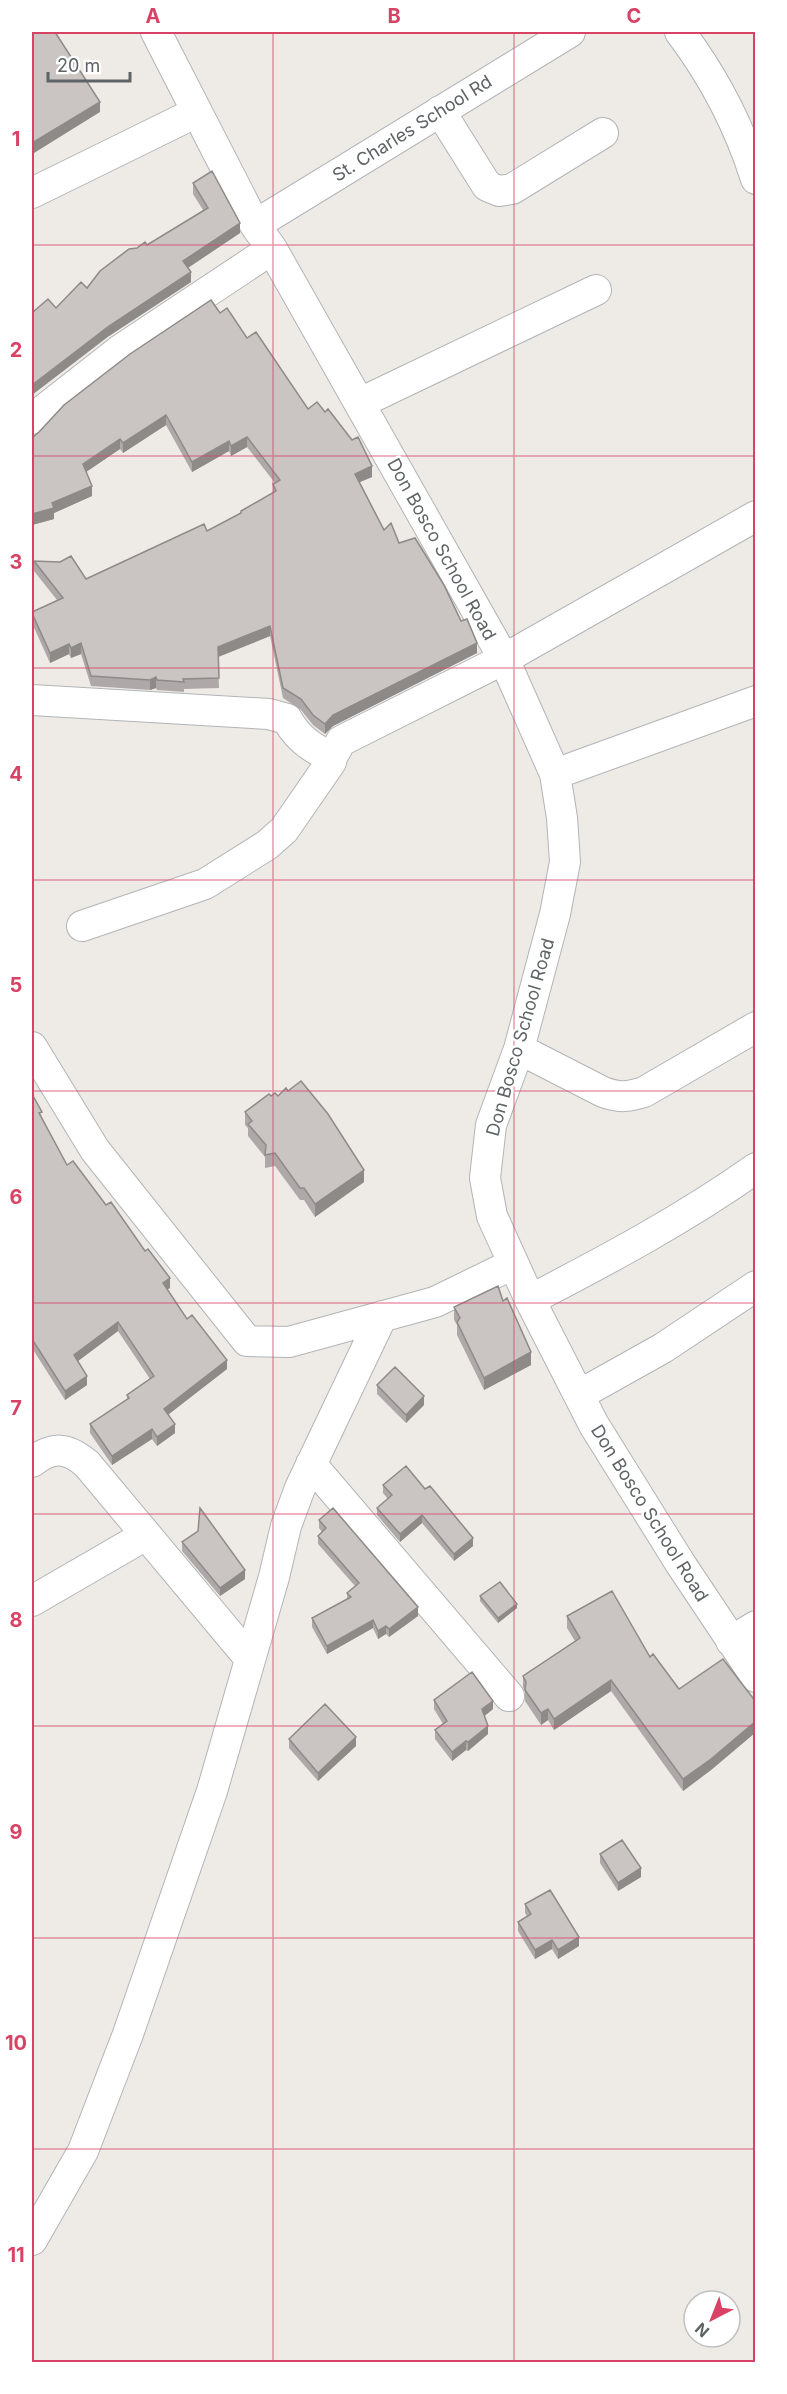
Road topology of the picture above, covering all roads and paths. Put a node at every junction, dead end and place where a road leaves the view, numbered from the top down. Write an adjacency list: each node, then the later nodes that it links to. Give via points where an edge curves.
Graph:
1 (156, 32): 5 (street, Don Bosco School Road)
2 (570, 32): 4 (street, St. Charles School Rd)
3 (680, 32): 7 (street, via 727,103)
4 (440, 111): 6 (street, via 487,186 499,191 512,189); 9 (street, St. Charles School Rd)
5 (197, 112): 8 (street); 9 (street, Don Bosco School Road)
6 (603, 133)
7 (756, 179)
8 (32, 193)
9 (264, 237): 11 (street, Don Bosco School Road); 12 (street, St. Charles School Rd)
10 (596, 290): 11 (street)
11 (360, 403): 14 (street, Don Bosco School Road)
12 (32, 419)
13 (756, 516): 14 (street)
14 (504, 659): 17 (street, via 341,741); 18 (street, Don Bosco School Road)
15 (32, 700): 17 (street, via 269,714 287,719 295,734)
16 (756, 701): 18 (street)
17 (332, 757): 19 (street, via 284,830 267,845 205,884)
18 (555, 774): 22 (street, Don Bosco School Road, via 565,861)
19 (82, 926)
20 (756, 1027): 22 (street, via 644,1092 628,1097 603,1092)
21 (32, 1047): 27 (street, via 95,1150 247,1341 289,1342)
22 (519, 1050): 24 (street, Don Bosco School Road, via 491,1125 484,1178 492,1216)
23 (756, 1168): 26 (street, via 643,1241)
24 (513, 1264): 26 (street, Don Bosco School Road); 27 (street, via 435,1302)
25 (756, 1286): 28 (street, via 663,1348)
26 (530, 1300): 28 (street, Don Bosco School Road)
27 (382, 1316): 30 (street)
28 (579, 1395): 33 (street, Don Bosco School Road, via 594,1425)
29 (32, 1462): 31 (street, via 58,1449 75,1453)
30 (311, 1464): 34 (street, via 286,1526); 36 (street)
31 (146, 1535): 32 (street); 34 (street)
32 (32, 1601)
33 (743, 1634): 35 (street, Don Bosco School Road)
34 (250, 1659): 37 (street, via 212,1791 128,2034 83,2151)
35 (756, 1677)
36 (509, 1696)
37 (32, 2240)

